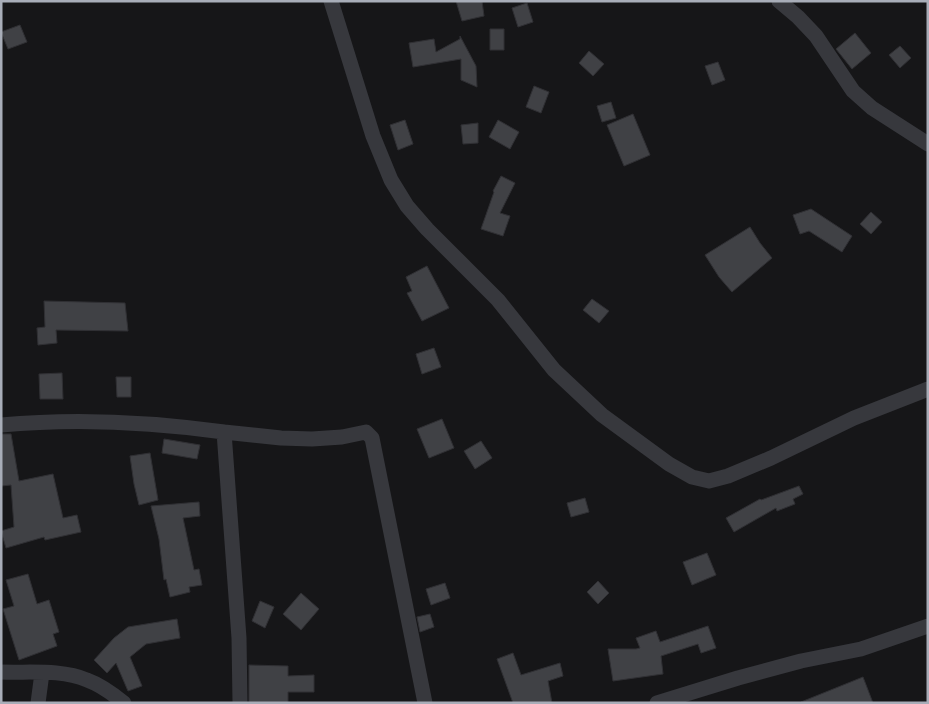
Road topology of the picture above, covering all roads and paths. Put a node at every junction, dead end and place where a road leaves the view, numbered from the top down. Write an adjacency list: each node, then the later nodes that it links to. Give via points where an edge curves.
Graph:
1 (331, 1): 4 (street, via 373,136 391,180 407,206 498,300 554,370 602,415 669,464 692,477 710,481 728,476 854,418)
2 (779, 1): 3 (street, via 816,36 853,91 872,108)
3 (928, 144)
4 (928, 389)
5 (1, 425): 6 (street, via 88,422 178,426)
6 (224, 432): 12 (street, via 239,638); 13 (street, via 312,439 366,432 372,438)
7 (928, 626): 14 (street, via 861,649 801,661)
8 (1, 672): 9 (street)
9 (42, 673): 10 (street); 11 (street, via 86,679)
10 (38, 703)
11 (124, 703)
12 (240, 703)
13 (425, 703)
14 (657, 703)

